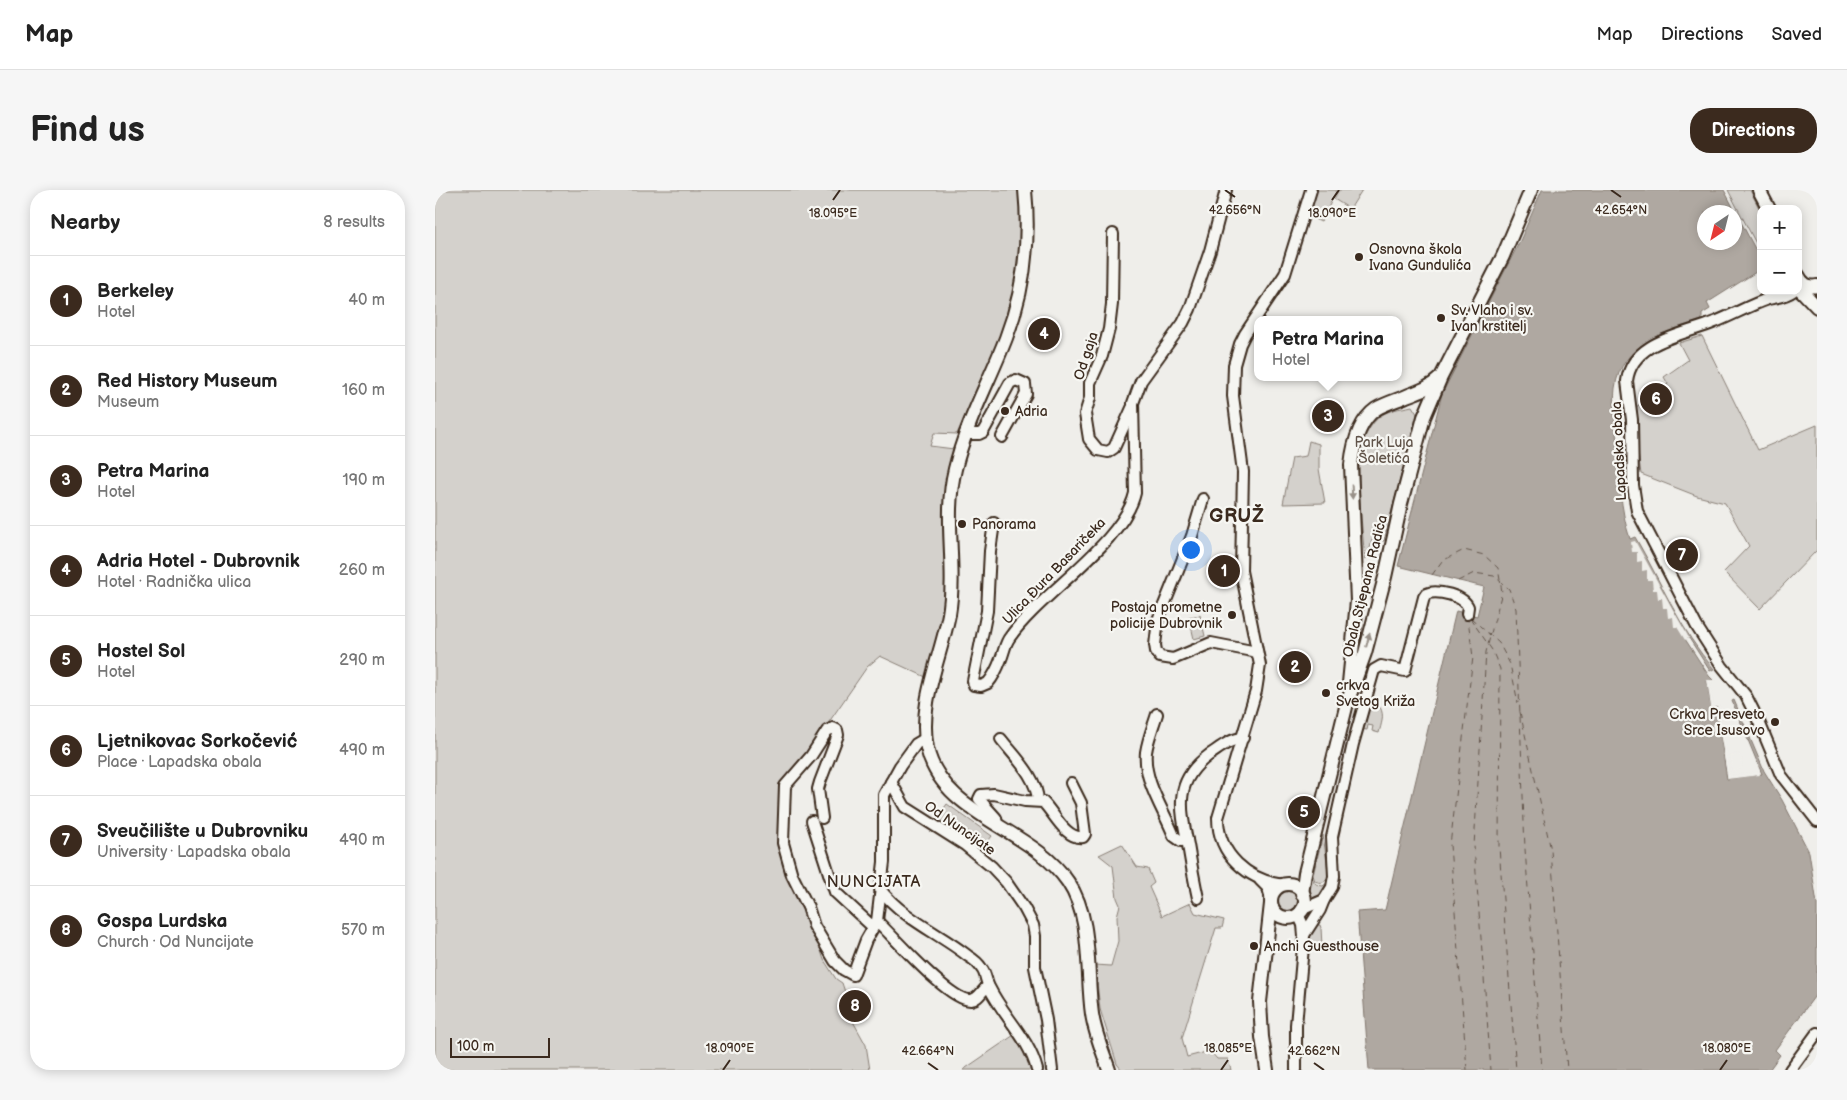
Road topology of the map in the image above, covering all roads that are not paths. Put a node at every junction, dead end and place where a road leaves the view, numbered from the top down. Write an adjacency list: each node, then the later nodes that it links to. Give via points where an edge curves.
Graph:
1 (1025, 190): 19 (main road, via 1026,249 1018,299 1005,339)
2 (1226, 190): 17 (street, via 1211,251 1190,309 1141,381)
3 (1311, 190): 13 (street, via 1285,274)
4 (1531, 190): 15 (main road, Obala Stjepana Radića, via 1503,256)
5 (1759, 190): 6 (main road)
6 (1767, 205)
7 (1113, 234): 17 (street, Od gaja, via 1113,296 1109,329 1090,383 1085,414 1089,439 1098,450 1108,452 1114,448)
8 (1802, 285): 9 (main road)
9 (1817, 286): 12 (main road, via 1813,295)
10 (1802, 289): 12 (main road)
11 (1772, 295): 36 (street, Lapadska obala, via 1714,323 1677,334 1651,347 1638,358 1627,381 1632,420 1633,485 1637,511 1669,575 1722,666 1745,696 1781,775)
12 (1816, 306)
13 (1257, 316)
14 (1254, 320): 26 (street, via 1236,355 1233,396 1243,472 1241,571)
15 (1441, 377): 16 (main road, Obala Stjepana Radića, via 1430,386); 18 (main road, Obala Stjepana Radića)
16 (1403, 398): 18 (main road, via 1420,402); 24 (main road, Obala Stjepana Radića, one-way to 24, via 1370,415 1359,432 1352,455 1357,575)
17 (1132, 408): 22 (street, Ulica Đura Basaričeka, via 1135,492 1128,511 1111,534 1038,604 1008,639 1001,661 988,682 981,686 974,685 973,681 987,611)
18 (1424, 417): 25 (main road, Obala Stjepana Radića)
19 (965, 434): 20 (street, via 983,432 1010,383 1016,380 1025,384 1026,394); 29 (main road, via 954,472 951,499 949,611 930,690)
20 (1002, 437)
21 (1203, 499): 26 (street, via 1159,620 1156,651 1159,657 1173,660 1211,643)
22 (994, 523)
23 (1467, 614): 46 (street, via 1468,607 1463,600 1436,592 1426,594 1405,671 1381,666 1375,670 1351,750 1332,837 1334,882 1330,892)
24 (1355, 617): 25 (main road); 27 (main road, Obala Stjepana Radića)
25 (1374, 621): 27 (main road, Obala Stjepana Radića, one-way to 25)
26 (1257, 652): 30 (street, via 1259,677)
27 (1347, 703): 40 (main road)
28 (1157, 714): 39 (street, via 1146,754 1148,774 1174,836 1181,841)
29 (926, 738): 32 (street, via 917,744); 38 (main road, via 930,759 942,780 964,802)
30 (1243, 738): 39 (street, via 1222,746 1189,775 1181,797); 41 (street, via 1218,827 1222,842 1233,860)
31 (1001, 739): 34 (street, via 1033,781)
32 (891, 782): 43 (street, via 884,795 884,862); 56 (street, Od Nuncijate, via 905,807 965,845 992,867 1025,908 1035,936 1035,967)
33 (1071, 783): 34 (street, via 1081,802 1083,837 1070,834 1048,807)
34 (1038, 801): 38 (street, via 981,795 979,799 996,818)
35 (1817, 802): 36 (street)
36 (1808, 808): 37 (street, Lapadska obala)
37 (1817, 821)
38 (997, 825): 57 (main road, via 1047,858 1075,894 1085,936 1093,1018)
39 (1187, 840): 45 (street)
40 (1305, 873): 42 (main road); 44 (main road)
41 (1259, 879): 42 (street); 47 (street, via 1268,888)
42 (1287, 885): 44 (main road, via 1295,886); 47 (main road, via 1275,890)
43 (880, 889): 50 (street); 53 (street, via 908,916 970,957 983,969)
44 (1303, 895): 46 (street, via 1312,902); 48 (main road, via 1303,906)
45 (1197, 898)
46 (1320, 901): 48 (street); 51 (street, via 1321,910)
47 (1271, 902): 49 (main road, via 1276,913); 52 (main road)
48 (1299, 912): 49 (main road); 51 (street)
49 (1285, 917): 52 (main road, via 1277,922)
50 (875, 924): 50 (street, via 835,892 828,877 817,819 818,789 838,736 833,728 827,731 785,786 783,844 792,875 809,907 814,926 843,970 853,975); 53 (street, via 958,998 974,1000)
51 (1304, 936): 59 (street, via 1296,1025)
52 (1267, 939): 58 (main road, via 1260,1015)
53 (988, 986): 55 (street, via 1023,1037)
54 (1817, 1033): 60 (street)
55 (1037, 1070)
56 (1052, 1070)
57 (1109, 1070)
58 (1267, 1070)
59 (1296, 1070)
60 (1790, 1070)

